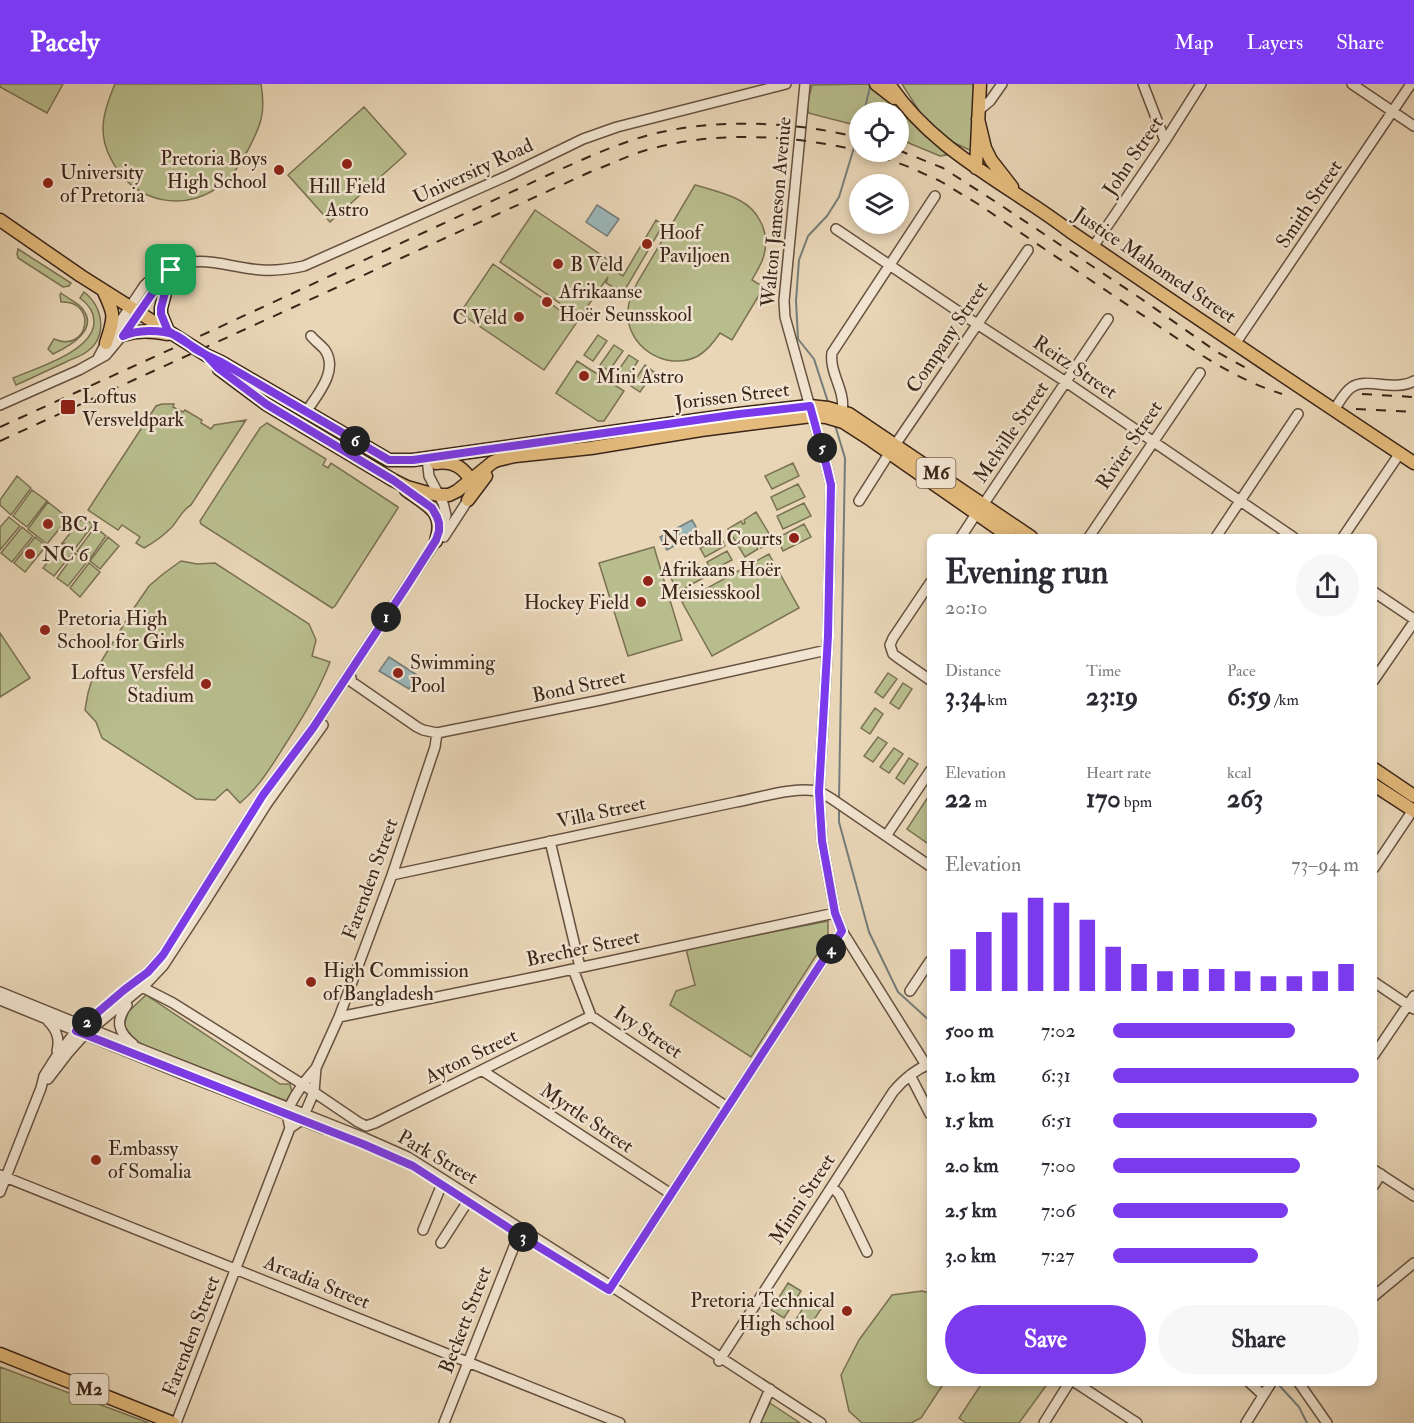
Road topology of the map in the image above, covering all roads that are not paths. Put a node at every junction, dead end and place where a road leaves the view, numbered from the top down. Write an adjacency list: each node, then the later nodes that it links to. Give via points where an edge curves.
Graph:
1 (786, 84): 11 (street, University Road)
2 (805, 84): 44 (street, Walton Jameson Avenue, via 784,301 785,317)
3 (876, 84): 12 (main road)
4 (889, 84): 13 (main road, Justice Mahomed Street)
5 (980, 84): 16 (main road)
6 (1002, 84): 16 (street)
7 (1143, 84): 18 (street)
8 (1201, 84): 18 (street, John Street)
9 (1352, 84): 15 (street)
10 (1412, 84): 15 (street, Smith Street)
11 (767, 86): 27 (street, University Road, via 597,134 304,266 254,269 207,261)
12 (899, 102)
13 (902, 102)
14 (909, 110): 19 (main road, Justice Mahomed Street)
15 (1393, 112): 17 (street); 36 (street, Smith Street)
16 (978, 115): 19 (main road); 21 (main road, via 991,160)
17 (1414, 126)
18 (1165, 141): 24 (street, John Street)
19 (976, 168): 21 (main road, Justice Mahomed Street)
20 (935, 196): 26 (street)
21 (1022, 198): 24 (main road, Justice Mahomed Street)
22 (0, 220): 28 (main road, M6)
23 (836, 229): 26 (street, Reitz Street)
24 (1094, 247): 36 (main road, Justice Mahomed Street)
25 (1028, 250): 31 (street, Company Street)
26 (889, 265): 31 (street, Reitz Street); 47 (street, via 832,353 843,402)
27 (174, 267): 29 (street); 32 (main road, via 161,308)
28 (103, 290): 29 (main road, M6); 35 (main road, via 113,316)
29 (134, 310): 32 (main road, M6); 33 (street); 35 (street)
30 (1108, 320): 41 (street, Melville Street)
31 (977, 324): 41 (street, Reitz Street); 50 (street, Company Street)
32 (171, 333): 33 (main road, via 144,330); 37 (main road, M6)
33 (123, 336): 38 (street)
34 (311, 336): 45 (street, via 325,351 329,371)
35 (106, 342): 38 (street)
36 (1235, 344): 43 (main road, Justice Mahomed Street)
37 (206, 355): 45 (main road, M6); 55 (main road, M6, via 266,404)
38 (97, 360): 42 (street)
39 (1200, 373): 49 (street, Rivier Street)
40 (1414, 381): 43 (street, via 1403,386 1354,385)
41 (1066, 382): 49 (street, Reitz Street); 61 (street, Melville Street)
42 (0, 405)
43 (1334, 410): 52 (main road, Justice Mahomed Street)
44 (813, 411): 47 (main road, Jorissen Street / M6); 48 (main road, Jorissen Street / M6, via 701,430); 48 (main road, Jorissen Street / M6, via 739,414); 73 (street, Walton Jameson Avenue, via 831,485)
45 (306, 412): 53 (main road, M6, via 389,460)
46 (1298, 414): 60 (street)
47 (842, 415): 50 (main road, Jorissen Street / M6)
48 (590, 441): 51 (main road, Jorissen Street / M6)
49 (1153, 442): 60 (street, Reitz Street); 65 (street, Rivier Street)
50 (893, 449): 59 (street, Company Street); 61 (main road, Jorissen Street / M6)
51 (510, 453): 53 (main road, M6); 56 (main road, M6); 58 (main road, via 483,478)
52 (1400, 453): 54 (main road, Justice Mahomed Street); 68 (street)
53 (427, 461): 56 (main road, via 450,463); 57 (street, via 429,476)
54 (1414, 463)
55 (393, 480): 57 (main road, M6); 69 (main road, via 435,512 439,523)
56 (471, 481): 57 (main road, M6, via 449,495); 58 (street)
57 (440, 495): 69 (street, via 446,515)
58 (468, 500): 75 (street)
59 (859, 501)
60 (1240, 501): 66 (street); 67 (street, Reitz Street)
61 (980, 509): 62 (street, Melville Street); 63 (main road, Jorissen Street / M6); 64 (main road, Jorissen Street / M6)
62 (963, 534)
63 (1007, 534)
64 (1026, 534)
65 (1091, 534)
66 (1218, 534)
67 (1289, 534)
68 (1345, 534)
69 (436, 540): 75 (street)
70 (927, 587): 76 (street, via 890,644 897,657)
71 (1377, 594): 72 (street)
72 (1414, 621): 74 (street)
73 (827, 650): 78 (street, Bond Street); 84 (street, Walton Jameson Avenue)
74 (1377, 676)
75 (351, 678): 77 (street); 78 (street, via 417,727); 79 (street, via 341,686)
76 (927, 678)
77 (318, 732): 79 (street); 80 (street)
78 (436, 733): 91 (street, Farenden Street, via 435,747)
79 (299, 748): 80 (street); 97 (street, via 263,795 163,955)
80 (294, 767): 97 (street, via 173,952 158,972)
81 (1377, 771): 85 (main road)
82 (927, 775): 87 (street)
83 (1377, 787): 86 (main road)
84 (819, 792): 87 (street); 88 (street, Villa Street, via 779,793); 92 (street, Walton Jameson Avenue, via 822,841)
85 (1414, 796)
86 (1414, 810): 90 (street)
87 (886, 836): 89 (street)
88 (550, 841): 91 (street, Villa Street); 95 (street, Ivy Street)
89 (927, 864)
90 (1377, 864)
91 (392, 875): 104 (street, Farenden Street)
92 (835, 913): 93 (street, Walton Jameson Avenue); 95 (street, Brecher Street)
93 (842, 931): 110 (street, Walton Jameson Avenue); 118 (street)
94 (927, 966): 98 (street)
95 (577, 968): 103 (street, Ivy Street); 104 (street, Brecher Street)
96 (1377, 984): 102 (street)
97 (137, 988): 106 (street); 108 (street, via 122,1011 119,1024 127,1039); 115 (street, via 173,1003)
98 (910, 991)
99 (0, 992): 106 (street, Park Street)
100 (1414, 996): 102 (street)
101 (0, 1000): 105 (street, Park Street)
102 (1411, 1007): 107 (street)
103 (591, 1016): 113 (street, Ayton Street); 118 (street, Ivy Street)
104 (339, 1017): 112 (street, Farenden Street)
105 (46, 1018): 106 (street, Park Street); 109 (street, via 58,1036)
106 (83, 1030): 108 (street, Park Street); 109 (street); 116 (street); 120 (street, Park Street)
107 (1377, 1051)
108 (148, 1052): 120 (street, Park Street)
109 (56, 1057): 116 (street)
110 (927, 1063)
111 (927, 1066): 114 (street, Minni Street)
112 (316, 1068): 115 (street, Farenden Street); 117 (street, Farenden Street)
113 (483, 1071): 117 (street, Ayton Street, via 366,1126); 128 (street, Myrtle Street)
114 (910, 1075): 119 (street); 126 (street, Minni Street, via 886,1102)
115 (302, 1084): 117 (street); 120 (street, Farenden Street)
116 (41, 1088): 124 (street)
117 (314, 1092): 121 (street, Farenden Street)
118 (727, 1107): 128 (street)
119 (927, 1108)
120 (289, 1112): 121 (street, Park Street); 122 (street)
121 (303, 1117): 122 (street); 125 (street, Park Street, via 413,1166); 132 (street, Park Street, via 408,1157)
122 (290, 1128): 136 (street, Farenden Street)
123 (1378, 1172): 129 (street)
124 (3, 1176): 127 (street); 136 (street, Arcadia Street)
125 (442, 1184): 130 (street, Park Street); 131 (street)
126 (832, 1187): 134 (street); 140 (street, Minni Street)
127 (0, 1192)
128 (671, 1194): 137 (street)
129 (1413, 1194)
130 (468, 1201): 132 (street, Park Street); 133 (street)
131 (423, 1230)
132 (519, 1232): 137 (street, Park Street); 141 (street, Beckett Street)
133 (441, 1243)
134 (867, 1252)
135 (1414, 1263): 138 (street)
136 (236, 1269): 141 (street, Arcadia Street); 149 (street, Farenden Street)
137 (610, 1288): 140 (street, Park Street)
138 (1377, 1294)
139 (0, 1354): 149 (main road, M2)
140 (720, 1360): 147 (street, Park Street)
141 (468, 1362): 150 (street, Beckett Street); 151 (street, Arcadia Street)
142 (1067, 1386): 155 (street)
143 (1081, 1386): 156 (street)
144 (1253, 1386): 148 (street)
145 (1269, 1386): 148 (street)
146 (1301, 1386): 158 (street)
147 (769, 1392): 152 (street); 153 (street, Park Street); 154 (street, Park Street)
148 (1263, 1395): 157 (street)
149 (174, 1423)
150 (444, 1423)
151 (620, 1423)
152 (755, 1423)
153 (813, 1423)
154 (821, 1423)
155 (1044, 1423)
156 (1137, 1423)
157 (1246, 1423)
158 (1327, 1423)

